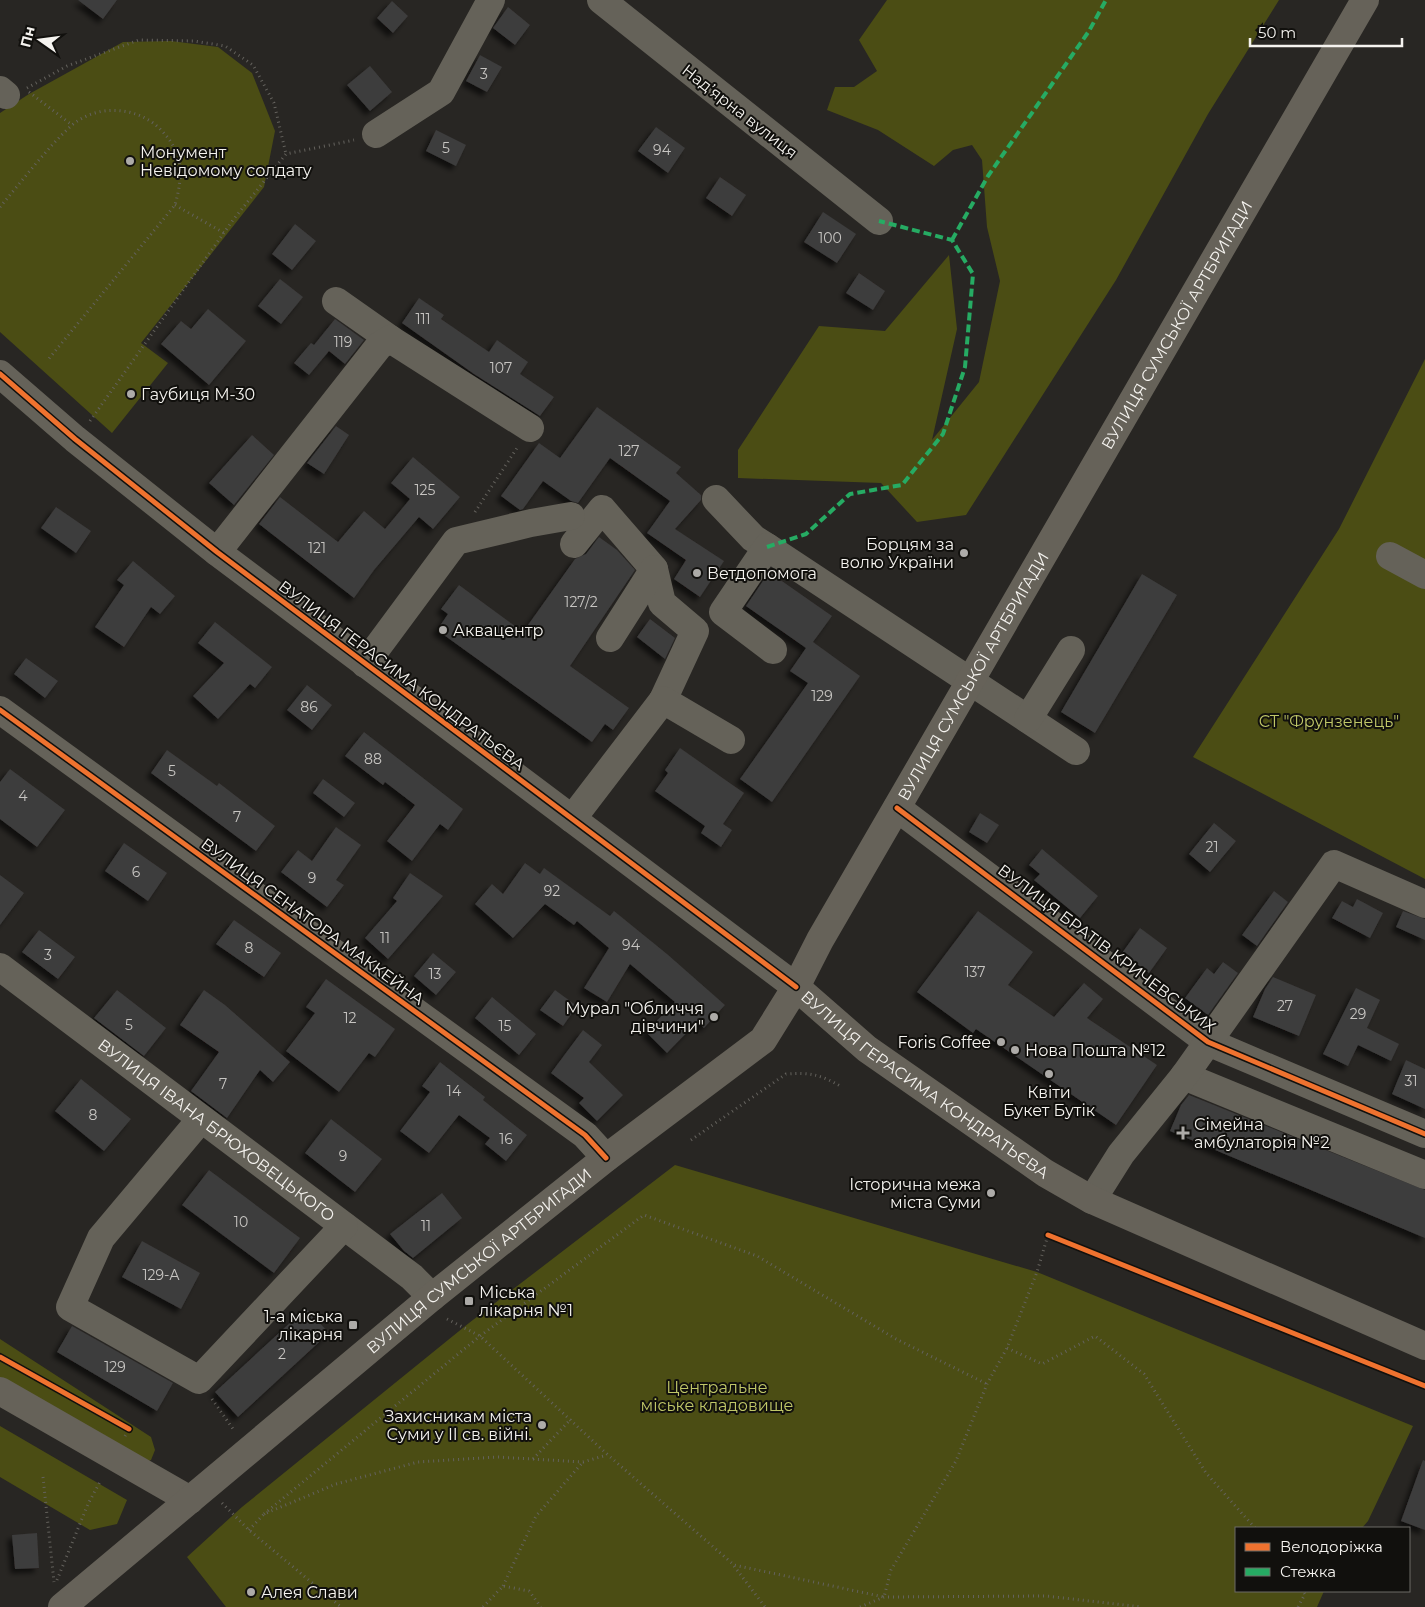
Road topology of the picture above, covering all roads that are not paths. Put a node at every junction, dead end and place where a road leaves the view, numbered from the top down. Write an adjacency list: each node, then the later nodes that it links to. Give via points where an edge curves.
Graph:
1 (491, 0): 4 (street, via 441,92)
2 (1365, 0): 22 (main road, ВУЛИЦЯ СУМСЬКОЇ АРТБРИГАДИ)
3 (609, 2): 5 (street, Надʼярна вулиця)
4 (376, 134)
5 (879, 221)
6 (336, 301): 7 (street)
7 (390, 338): 9 (street); 14 (street, via 379,346)
8 (0, 374): 14 (street, ВУЛИЦЯ ГЕРАСИМА КОНДРАТЬЄВА, via 75,439)
9 (530, 428)
10 (716, 499): 13 (street, via 753,538)
11 (571, 516): 21 (street, via 531,522 456,541)
12 (574, 544): 16 (street, via 602,509)
13 (767, 547): 19 (street, via 723,612); 22 (street)
14 (217, 552): 21 (street, ВУЛИЦЯ ГЕРАСИМА КОНДРАТЬЄВА)
15 (1390, 556): 17 (street)
16 (654, 569): 18 (street); 23 (street, via 662,603 695,631)
17 (1425, 575)
18 (610, 638)
19 (773, 650)
20 (1071, 650): 25 (street)
21 (365, 664): 29 (street, ВУЛИЦЯ ГЕРАСИМА КОНДРАТЬЄВА)
22 (970, 681): 25 (street); 28 (main road, ВУЛИЦЯ СУМСЬКОЇ АРТБРИГАДИ)
23 (663, 700): 26 (street); 29 (street)
24 (0, 710): 37 (street, ВУЛИЦЯ СЕНАТОРА МАККЕЙНА, via 585,1135)
25 (1028, 719): 27 (street)
26 (731, 740)
27 (1076, 751)
28 (897, 808): 32 (main road, ВУЛИЦЯ СУМСЬКОЇ АРТБРИГАДИ, via 814,950); 33 (street, ВУЛИЦЯ БРАТІВ КРИЧЕВСЬКИХ)
29 (572, 819): 32 (street, ВУЛИЦЯ ГЕРАСИМА КОНДРАТЬЄВА)
30 (1425, 904): 33 (street, via 1334,864)
31 (0, 967): 35 (street, ВУЛИЦЯ ІВАНА БРЮХОВЕЦЬКОГО)
32 (796, 987): 37 (main road, ВУЛИЦЯ СУМСЬКОЇ АРТБРИГАДИ, via 763,1040); 39 (main road, ВУЛИЦЯ ГЕРАСИМА КОНДРАТЬЄВА, via 867,1049 1045,1173)
33 (1208, 1042): 34 (street); 36 (street, ВУЛИЦЯ БРАТІВ КРИЧЕВСЬКИХ)
34 (1184, 1076): 38 (street); 39 (street, via 1121,1154)
35 (201, 1119): 40 (street, ВУЛИЦЯ ІВАНА БРЮХОВЕЦЬКОГО); 40 (street, via 101,1238 70,1307 199,1380)
36 (1425, 1134)
37 (606, 1158): 41 (main road, ВУЛИЦЯ СУМСЬКОЇ АРТБРИГАДИ)
38 (1425, 1175)
39 (1092, 1200): 42 (main road, ВУЛИЦЯ ГЕРАСИМА КОНДРАТЬЄВА)
40 (344, 1226): 41 (street, ВУЛИЦЯ ІВАНА БРЮХОВЕЦЬКОГО, via 412,1277)
41 (432, 1297): 44 (main road, ВУЛИЦЯ СУМСЬКОЇ АРТБРИГАДИ)
42 (1425, 1346)
43 (0, 1391): 44 (main road)
44 (190, 1500): 45 (main road, ВУЛИЦЯ СУМСЬКОЇ АРТБРИГАДИ)
45 (62, 1607)

